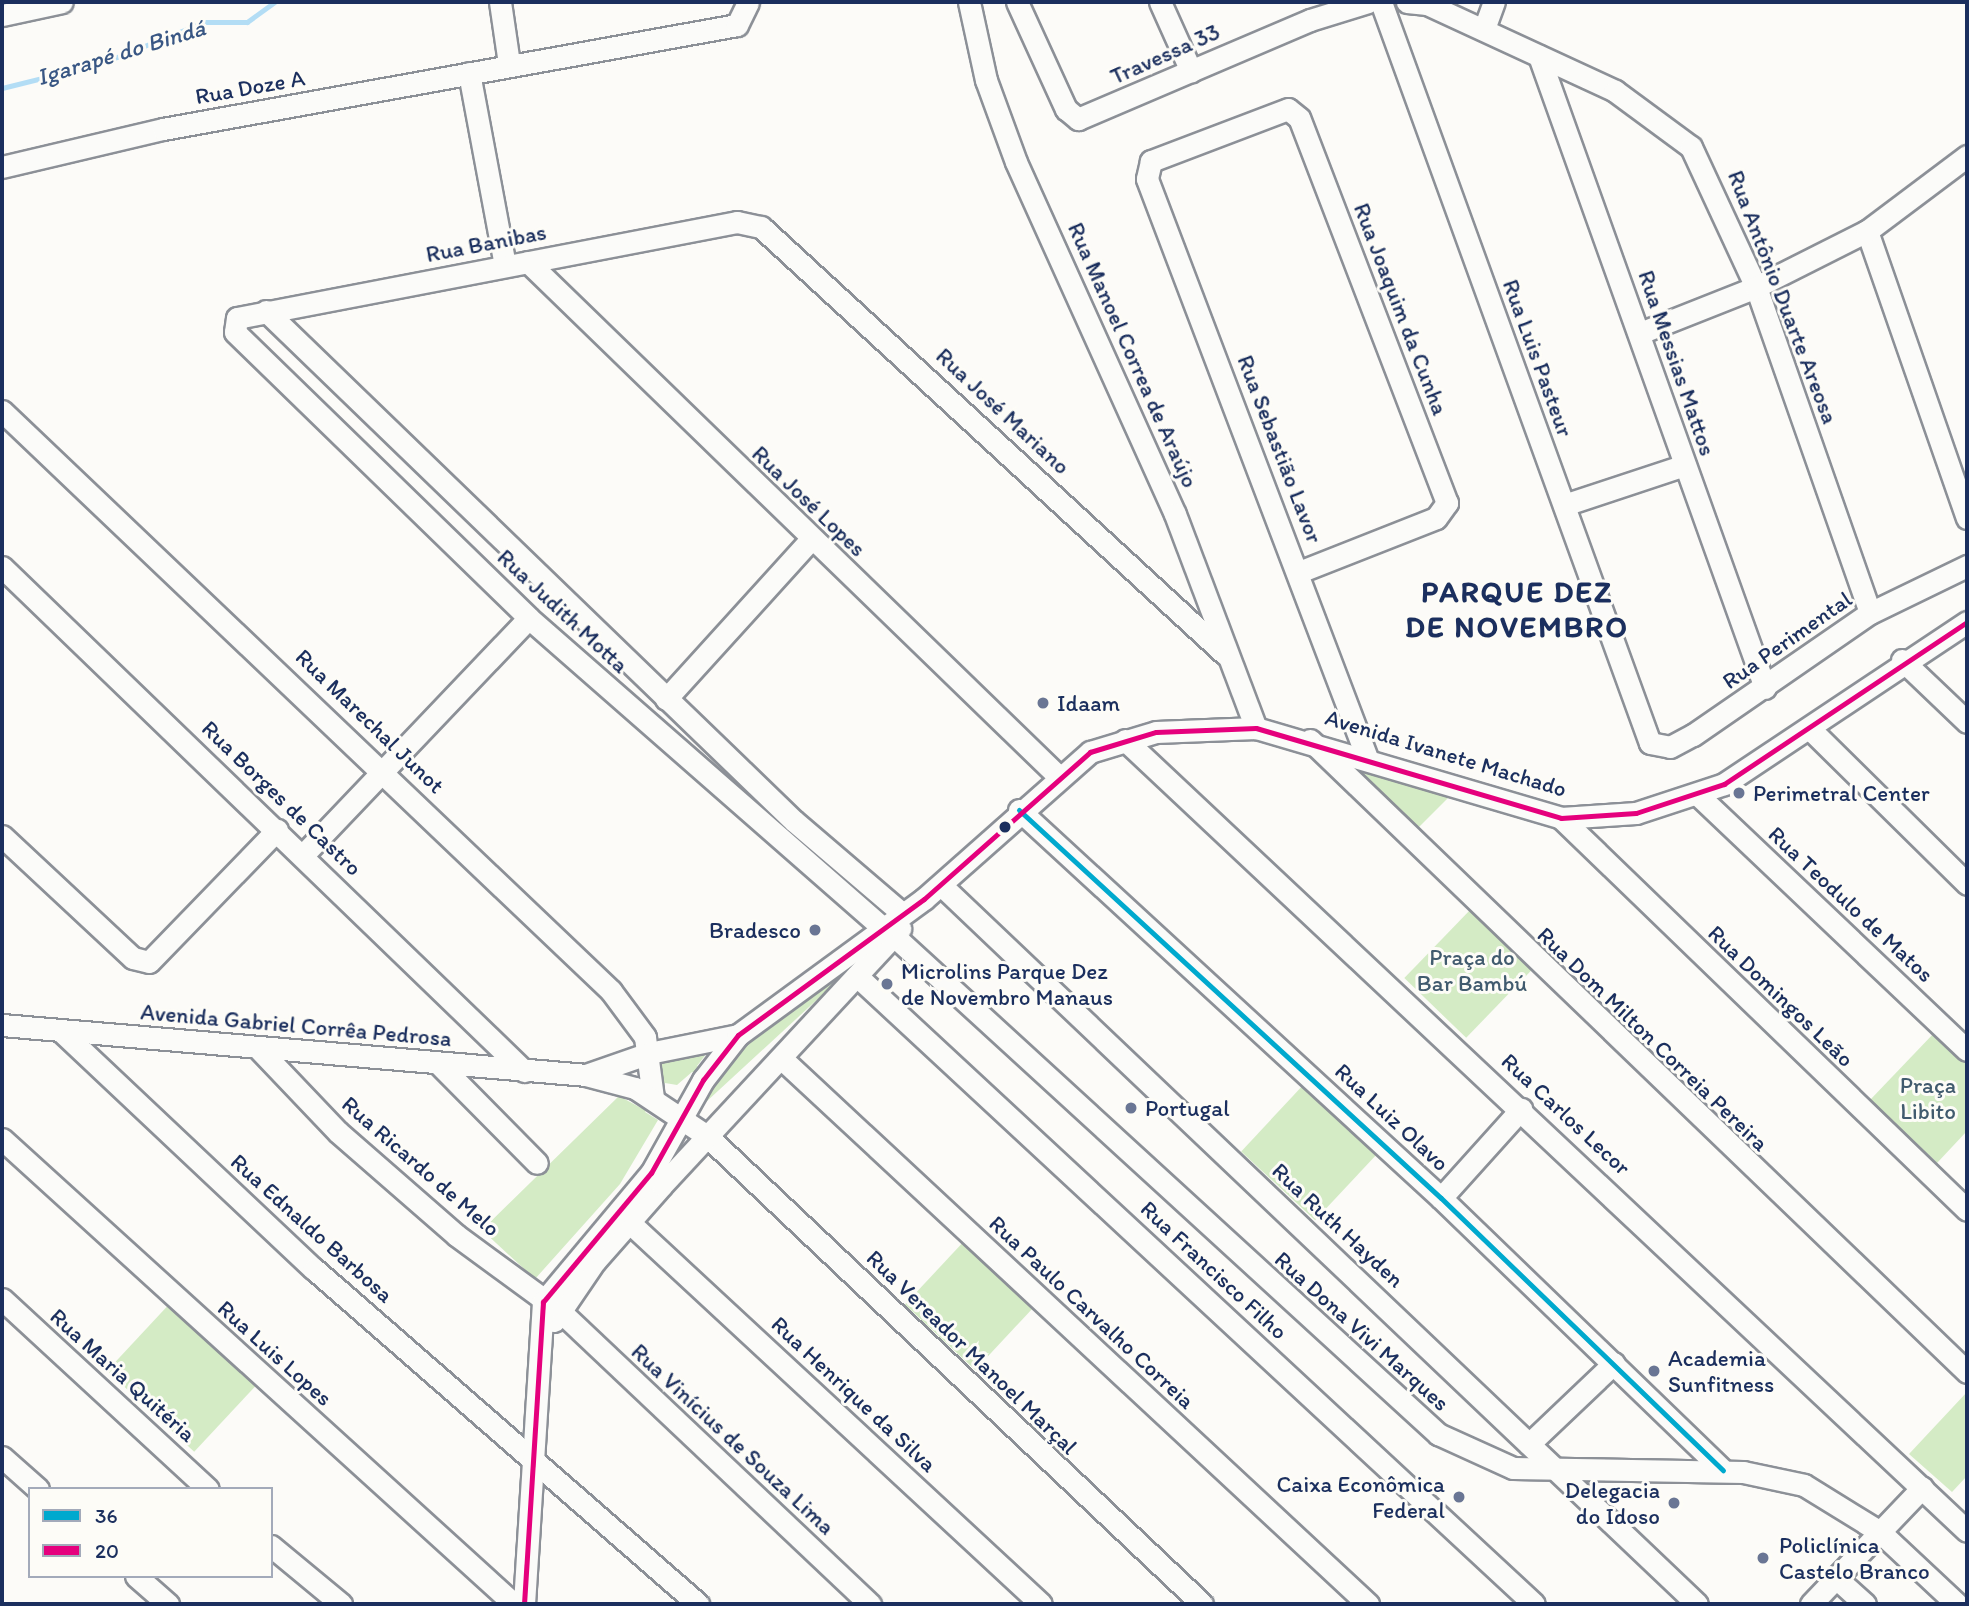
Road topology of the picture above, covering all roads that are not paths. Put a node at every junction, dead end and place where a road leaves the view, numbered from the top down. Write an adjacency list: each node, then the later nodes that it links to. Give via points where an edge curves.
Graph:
1 (62, 2): 12 (street)
2 (500, 2): 15 (street)
3 (748, 2): 15 (street, Rua Doze A, via 737,25)
4 (969, 2): 40 (street, Rua Manoel Correa de Araújo, via 986,80 1016,162 1175,514)
5 (1017, 2): 16 (street, Travessa 33, via 1072,118 1088,116)
6 (1160, 2): 16 (street)
7 (1368, 2): 11 (street, Travessa 33)
8 (1381, 2): 31 (street, Rua Luis Pasteur)
9 (1407, 2): 13 (street, Rua Antônio Duarte Areosa)
10 (1494, 2): 13 (street)
11 (1305, 11): 16 (street, Travessa 33)
12 (2, 15)
13 (1484, 29): 14 (street, Rua Antônio Duarte Areosa)
14 (1539, 56): 25 (street, Rua Antônio Duarte Areosa, via 1615,91 1691,147); 28 (street, Rua Messias Mattos)
15 (509, 64): 17 (street, Rua Doze A)
16 (1191, 71)
17 (469, 73): 20 (street, Rua Doze A, via 163,129); 24 (street)
18 (1299, 118): 36 (street, Rua Joaquim da Cunha, via 1447,503 1437,518); 36 (street, Rua Sebastião Lavor, via 1281,109 1152,161 1147,179)
19 (1967, 156): 22 (street)
20 (2, 166)
21 (737, 222): 23 (street, Rua Banibas); 40 (street, Rua José Mariano, via 761,227 784,243)
22 (1867, 231): 25 (street); 32 (street)
23 (528, 262): 24 (street, Rua Banibas); 33 (street, Rua José Lopes)
24 (505, 265): 26 (street, Rua Banibas)
25 (1756, 287): 28 (street); 37 (street, Rua Antônio Duarte Areosa)
26 (266, 311): 27 (street, Rua Banibas); 43 (street, Rua Judith Motta)
27 (244, 315): 38 (street, Rua Judith Motta, via 233,324 235,332)
28 (1640, 333): 30 (street, Rua Messias Mattos)
29 (2, 411): 51 (street, Rua Marechal Junot)
30 (1685, 465): 31 (street); 42 (street, Rua Messias Mattos)
31 (1564, 505): 47 (street, Rua Luis Pasteur)
32 (1967, 518)
33 (810, 539): 43 (street); 52 (street, Rua José Lopes)
34 (1967, 566): 37 (street, Rua Perimental)
35 (2, 567): 56 (street, Rua Borges de Castro)
36 (1299, 572): 50 (street, Rua Sebastião Lavor)
37 (1870, 614): 42 (street, Rua Perimental)
38 (529, 618): 51 (street); 62 (street, Rua Judith Motta)
39 (1967, 622): 41 (street, Avenida Ivanete Machado)
40 (1225, 654): 45 (street, Rua Manoel Correa de Araújo)
41 (1902, 660): 44 (street); 46 (street, Avenida Ivanete Machado)
42 (1765, 688): 47 (street, Rua Perimental, via 1670,747 1650,743)
43 (666, 699): 61 (street, Rua Judith Motta)
44 (1967, 722)
45 (1256, 728): 48 (street, Avenida Ivanete Machado); 49 (street, Avenida Ivanete Machado, via 1188,727)
46 (1809, 728): 53 (street, Avenida Ivanete Machado); 59 (street)
47 (1643, 732)
48 (1308, 739): 50 (street, Avenida Ivanete Machado); 88 (street, Rua Dom Milton Correia Pereira)
49 (1125, 740): 52 (street, Avenida Ivanete Machado, via 1090,752); 77 (street, Rua Carlos Lecor)
50 (1367, 758): 55 (street, Avenida Ivanete Machado)
51 (382, 767): 58 (street); 71 (street, Rua Marechal Junot, via 611,991 635,1018)
52 (1057, 775): 54 (street, Avenida Ivanete Machado)
53 (1699, 796): 55 (street, Avenida Ivanete Machado, via 1636,813); 70 (street, Rua Teodulo de Matos)
54 (1018, 810): 60 (street, Avenida Ivanete Machado); 82 (street, Rua Luiz Olavo)
55 (1561, 818): 83 (street, Rua Domingos Leão)
56 (277, 830): 57 (street, via 149,962 133,958); 58 (street, Rua Borges de Castro)
57 (2, 836)
58 (303, 855): 74 (street, Rua Borges de Castro)
59 (1967, 884)
60 (941, 885): 61 (street, Avenida Ivanete Machado); 89 (street, Rua Ruth Hayden)
61 (911, 909): 62 (street, Avenida Ivanete Machado)
62 (889, 933): 63 (street, Avenida Ivanete Machado); 64 (street, Avenida Ivanete Machado); 93 (street, Rua Dona Vivi Marques, via 1406,1411 1466,1450 1513,1468)
63 (857, 976): 66 (street, Avenida Ivanete Machado); 111 (street, Rua Francisco Filho)
64 (794, 996): 66 (street); 68 (street, Avenida Ivanete Machado)
65 (2, 1025): 67 (street, Avenida Gabriel Corrêa Pedrosa)
66 (810, 1027): 72 (street, Avenida Ivanete Machado)
67 (60, 1030): 69 (street, Avenida Gabriel Corrêa Pedrosa); 91 (street, Rua Ednaldo Barbosa, via 314,1269)
68 (738, 1035): 71 (street, Avenida Gabriel Corrêa Pedrosa); 78 (street, Avenida Ivanete Machado)
69 (258, 1048): 73 (street, Avenida Gabriel Corrêa Pedrosa); 86 (street, Rua Ricardo de Melo, via 338,1132)
70 (1967, 1050)
71 (649, 1053): 75 (street, Avenida Gabriel Corrêa Pedrosa); 76 (street, Rua Marechal Junot)
72 (781, 1058): 79 (street, Avenida Ivanete Machado); 110 (street, Rua Paulo Carvalho Correia)
73 (439, 1064): 74 (street, Avenida Gabriel Corrêa Pedrosa); 81 (street)
74 (524, 1071): 75 (street, Avenida Gabriel Corrêa Pedrosa)
75 (586, 1075): 76 (street, Avenida Gabriel Corrêa Pedrosa)
76 (653, 1098): 78 (street, Avenida Gabriel Corrêa Pedrosa)
77 (1521, 1109): 82 (street); 96 (street, Rua Carlos Lecor)
78 (682, 1118): 79 (street, Rua Vereador Manoel Marçal); 86 (street, Avenida Ivanete Machado, via 636,1193)
79 (706, 1136): 84 (street, Avenida Ivanete Machado); 109 (street, Rua Vereador Manoel Marçal)
80 (2, 1139): 104 (street, Rua Luis Lopes)
81 (537, 1163)
82 (1441, 1198): 87 (street, Rua Luiz Olavo)
83 (1967, 1210)
84 (630, 1223): 86 (street, Avenida Ivanete Machado); 108 (street, Rua Henrique da Silva)
85 (2, 1300): 95 (street, Rua Maria Quitéria)
86 (551, 1307): 91 (street, Avenida Ivanete Machado, via 543,1338); 107 (street, Rua Vinícius de Souza Lima)
87 (1614, 1363): 89 (street); 92 (street, Rua Luiz Olavo)
88 (1967, 1371)
89 (1529, 1444): 93 (street, Rua Ruth Hayden)
90 (2, 1457): 94 (street)
91 (534, 1458): 105 (street, Avenida Ivanete Machado); 106 (street, Rua Ednaldo Barbosa)
92 (1723, 1470): 93 (street, Rua Dona Vivi Marques); 98 (street, Rua Dona Vivi Marques, via 1804,1485)
93 (1557, 1471): 112 (street, Rua Ruth Hayden)
94 (36, 1487)
95 (206, 1487)
96 (1922, 1489): 97 (street, Rua Carlos Lecor); 98 (street)
97 (1967, 1531)
98 (1880, 1532): 101 (street); 115 (street, Rua Dona Vivi Marques)
99 (273, 1548): 103 (street)
100 (138, 1578): 102 (street)
101 (1836, 1578): 113 (street); 114 (street)
102 (168, 1604)
103 (341, 1604)
104 (514, 1604)
105 (524, 1604)
106 (698, 1604)
107 (870, 1604)
108 (1041, 1604)
109 (1202, 1604)
110 (1368, 1604)
111 (1534, 1604)
112 (1697, 1604)
113 (1811, 1604)
114 (1864, 1604)
115 (1957, 1604)

